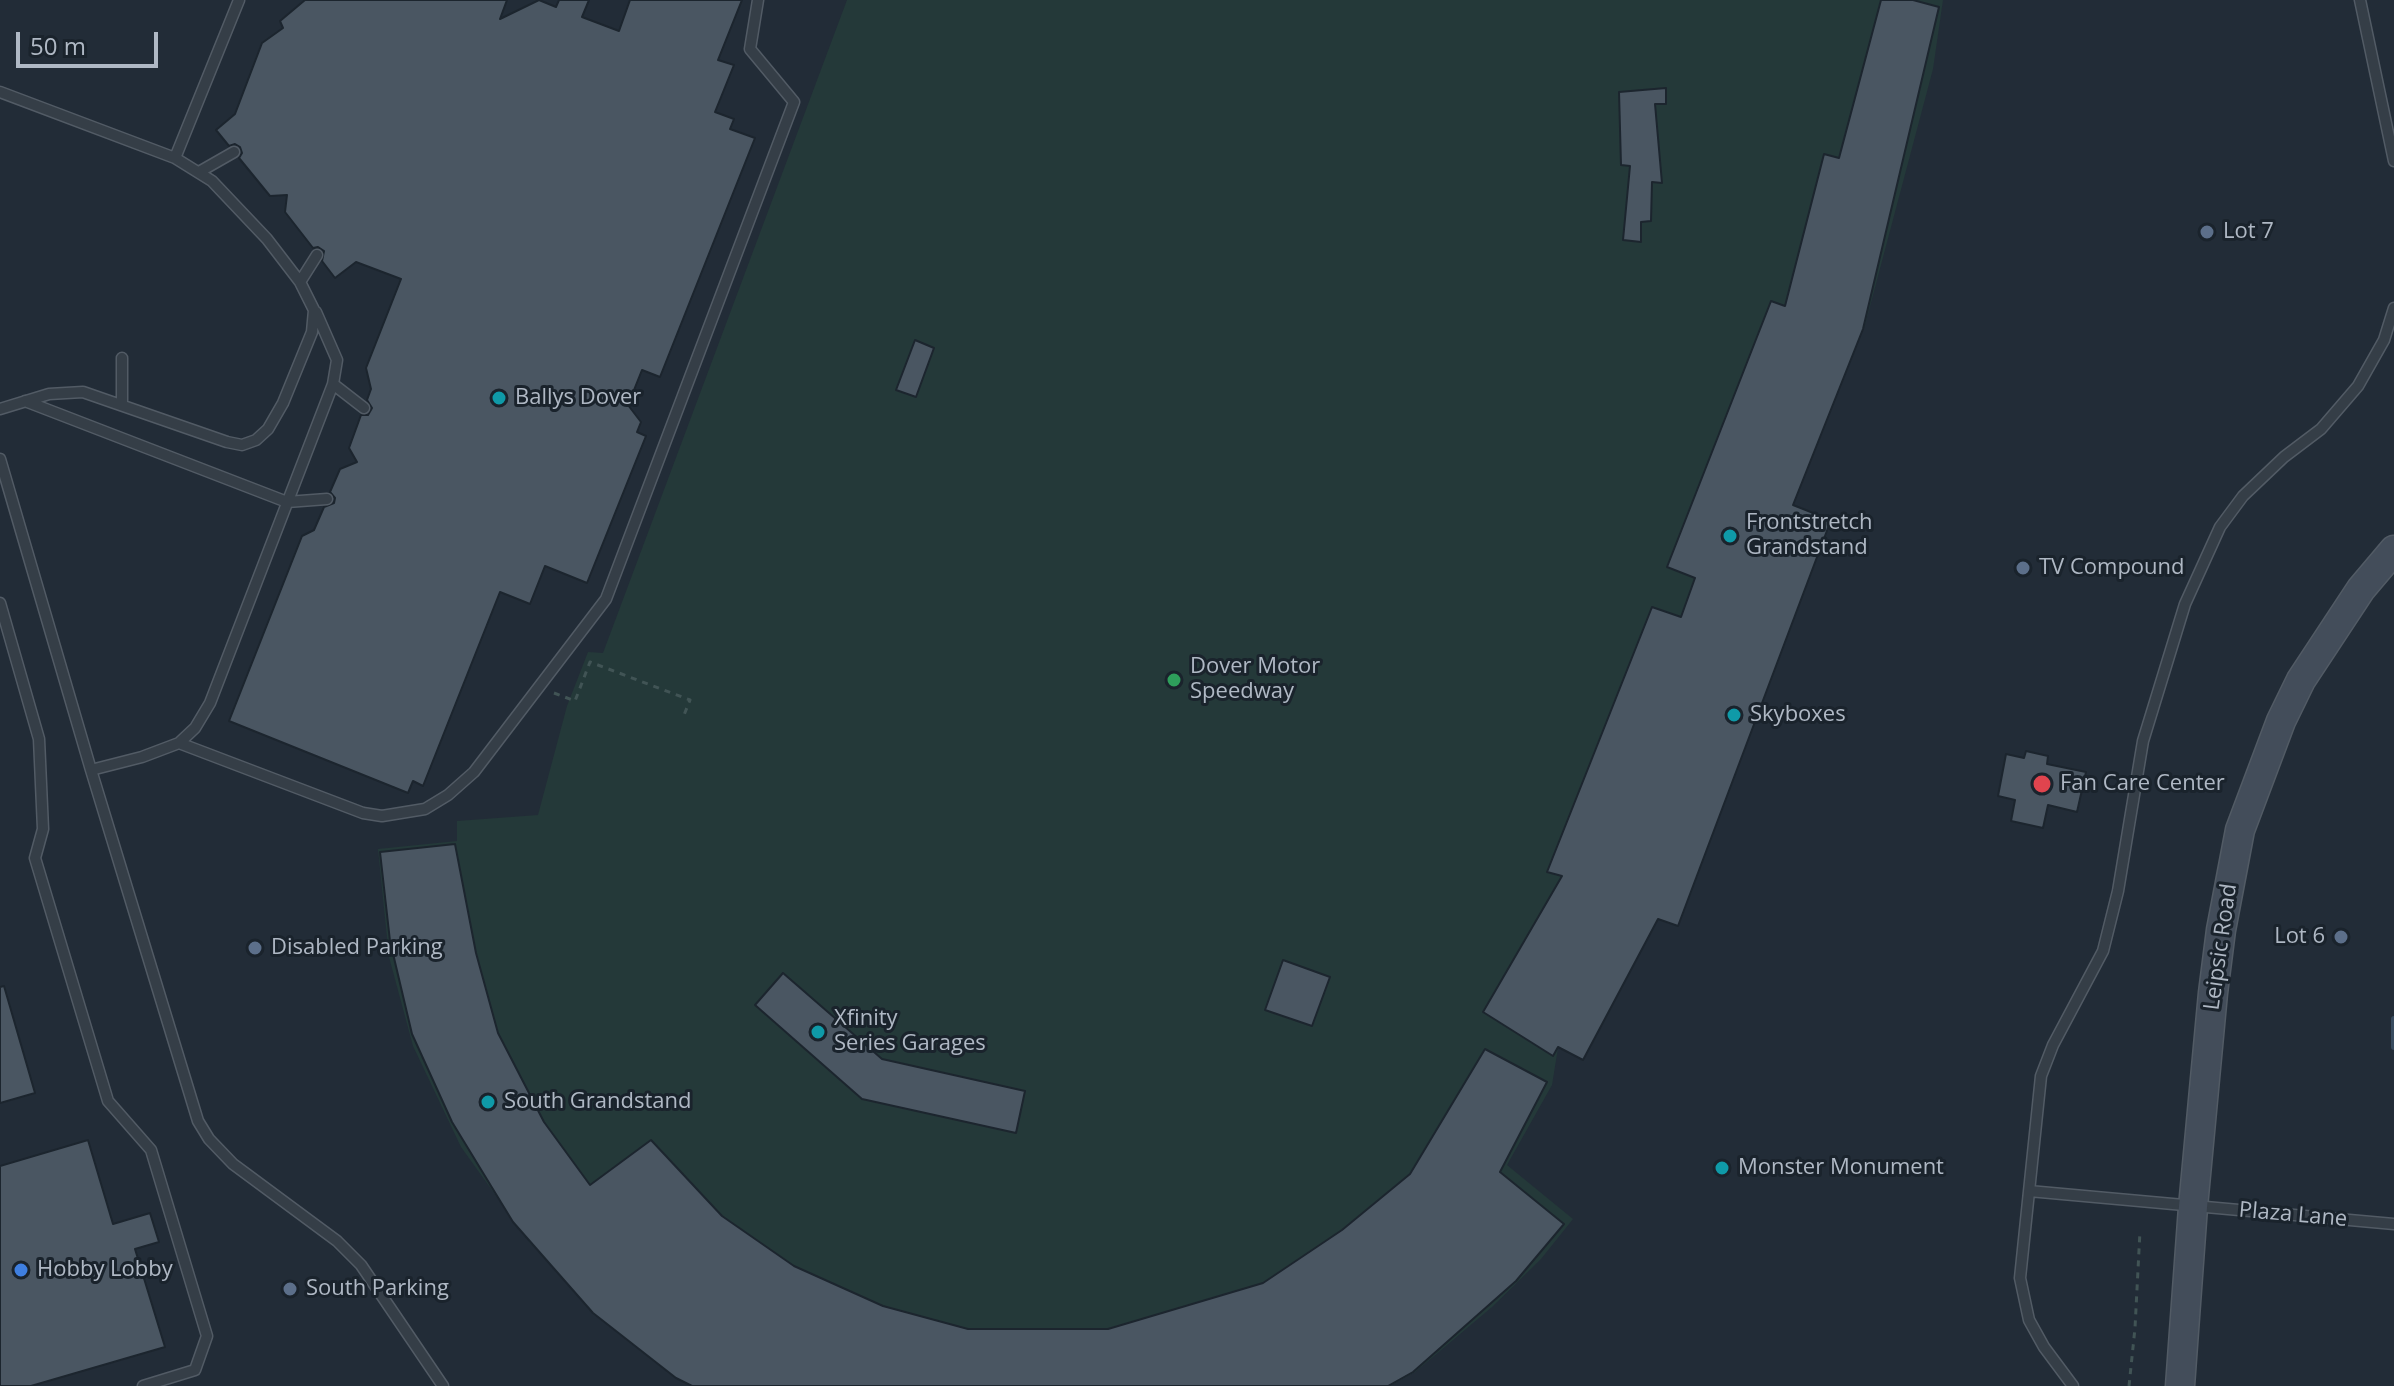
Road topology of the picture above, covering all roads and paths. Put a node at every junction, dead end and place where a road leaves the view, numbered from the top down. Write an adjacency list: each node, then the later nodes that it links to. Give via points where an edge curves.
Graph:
1 (239, 0): 6 (lane)
2 (758, 0): 25 (lane, via 750,49 794,102 606,599)
3 (2360, 0): 7 (lane)
4 (0, 92): 6 (lane)
5 (234, 152): 8 (lane)
6 (175, 158): 8 (lane)
7 (2394, 161)
8 (199, 172): 10 (lane, via 267,239)
9 (317, 255): 10 (lane)
10 (300, 282): 12 (lane)
11 (2394, 308): 29 (lane, via 2384,340 2358,386 2321,429 2243,496 2220,527 2185,604 2143,741 2103,951 2041,1076)
12 (314, 310): 14 (lane, via 337,360); 16 (lane, via 312,332 283,403 256,440 242,445 227,442)
13 (122, 358): 16 (lane)
14 (333, 384): 17 (lane); 22 (lane)
15 (25, 401): 16 (lane, via 83,392); 18 (lane); 22 (lane)
16 (122, 403)
17 (364, 408)
18 (0, 409)
19 (0, 459): 20 (lane)
20 (2, 471): 28 (lane)
21 (327, 499): 22 (lane)
22 (287, 502): 27 (lane, via 210,703)
23 (2394, 550): 30 (street, Leipsic Road, via 2361,589 2301,680 2240,830 2213,993)
24 (0, 603): 33 (lane, via 39,739 43,829 35,858 108,1101 151,1150 207,1336 195,1370)
25 (539, 687): 26 (path, via 575,701 590,662 690,700); 27 (lane, via 474,772 425,809 402,815 363,813)
26 (684, 715)
27 (179, 743): 28 (lane)
28 (91, 770): 34 (lane, via 203,1130 233,1164 361,1265)
29 (2029, 1191): 30 (lane, Plaza Lane); 35 (lane, via 2020,1278 2029,1320)
30 (2193, 1207): 31 (lane, Plaza Lane); 37 (street, Leipsic Road)
31 (2394, 1224)
32 (2140, 1231): 36 (path)
33 (143, 1386)
34 (443, 1386)
35 (2073, 1386)
36 (2129, 1386)
37 (2180, 1386)

